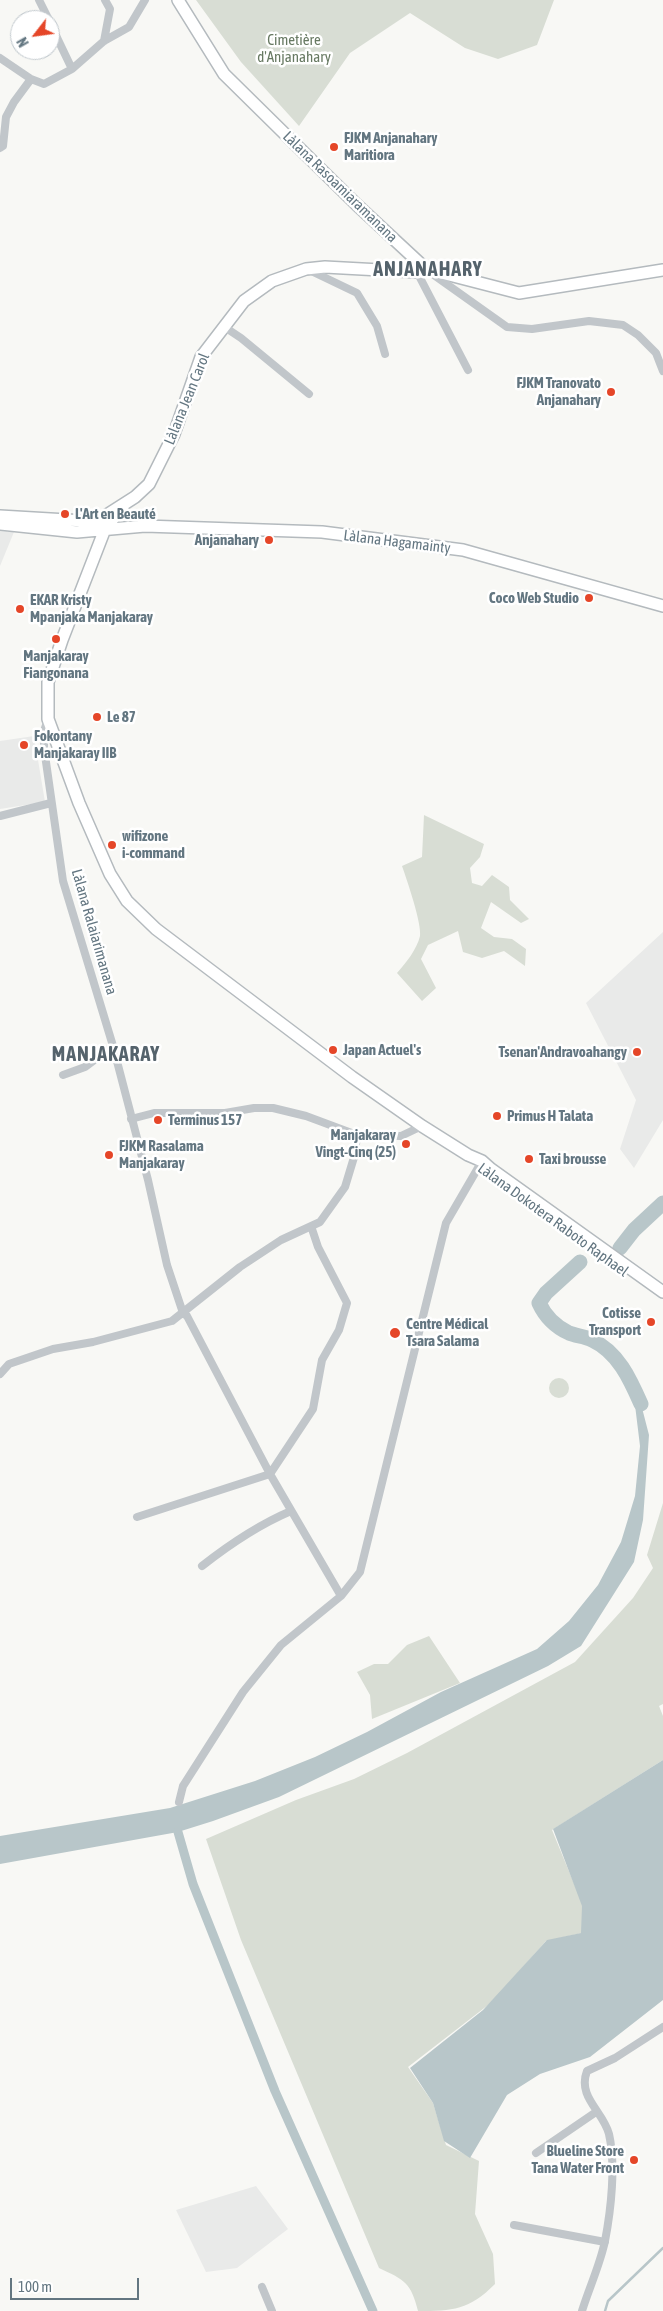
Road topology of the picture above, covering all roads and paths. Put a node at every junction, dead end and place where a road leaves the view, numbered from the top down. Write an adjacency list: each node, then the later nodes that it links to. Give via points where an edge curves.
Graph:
1 (105, 0): 4 (street, via 110,9)
2 (145, 0): 4 (street, via 129,27)
3 (178, 0): 12 (main road, Làlana Rasoamiaramanana, via 224,74)
4 (104, 41): 8 (street)
5 (60, 44): 8 (street)
6 (0, 50): 7 (street)
7 (3, 59): 9 (street)
8 (72, 69): 9 (street, via 44,84)
9 (31, 78): 10 (street, via 6,117)
10 (1, 145)
11 (306, 269): 12 (main road, Làlana Jean Carol); 14 (main road, Làlana Jean Carol, via 272,281 244,300); 15 (street, via 357,293 378,326)
12 (421, 270): 13 (main road, Làlana Jean Carol, via 519,293); 16 (street); 17 (street, Làlana Rasoamiaramanana, via 507,327 532,329 589,321 623,325 656,353)
13 (663, 270)
14 (223, 326): 18 (street); 19 (main road, Làlana Jean Carol, via 201,357 174,434 149,484)
15 (385, 354)
16 (468, 370)
17 (663, 371)
18 (309, 394)
19 (135, 497): 20 (main road, Làlana Jean Carol); 24 (main road, via 128,518 132,523)
20 (124, 506): 22 (main road, via 100,520); 26 (main road)
21 (0, 516): 22 (main road)
22 (84, 521): 26 (main road)
23 (0, 524): 27 (main road, Làlana Hagamainty)
24 (145, 526): 25 (main road, Làlana Hagamainty); 29 (main road, Làlana Hagamainty, via 322,532 463,550)
25 (122, 527): 26 (main road, Làlana Hagamainty); 28 (main road, via 104,535)
26 (101, 529): 27 (main road, Làlana Hagamainty); 28 (main road)
27 (77, 532): 28 (main road, via 90,536 93,541)
28 (90, 564): 30 (main road, via 48,682)
29 (663, 606)
30 (48, 719): 31 (street, Làlana Ralaiarimanana, via 44,748); 36 (main road, Làlana Dokotera Raboto Raphael, via 106,865 127,901 156,929)
31 (52, 803): 32 (street); 33 (street, Làlana Ralaiarimanana, via 63,881)
32 (0, 816)
33 (113, 1046): 34 (street, via 85,1067); 35 (street, Làlana Ralaiarimanana)
34 (63, 1076)
35 (131, 1119): 37 (street, via 154,1113 224,1113 273,1108); 43 (street, Làlana Ralaiarimanana, via 166,1265)
36 (422, 1126): 37 (street, via 402,1136); 38 (main road, Làlana Dokotera Raboto Raphael)
37 (357, 1135): 39 (street, via 356,1154 345,1187 320,1222)
38 (480, 1164): 40 (main road, Làlana Dokotera Raboto Raphael); 49 (street, via 446,1223 360,1572)
39 (311, 1226): 43 (street, via 281,1240 240,1267); 45 (street, via 318,1247 347,1303 339,1330 322,1360 313,1409)
40 (585, 1240): 41 (main road, Làlana Dokotera Raboto Raphael); 42 (main road, Làlana Dokotera Raboto Raphael)
41 (663, 1292)
42 (663, 1301)
43 (183, 1313): 44 (street, via 172,1321 53,1349 9,1364); 45 (street, Làlana Ralaiarimanana, via 188,1316)
44 (0, 1374)
45 (270, 1474): 46 (street, Làlana Ralaiarimanana); 47 (street)
46 (292, 1511): 48 (street, via 235,1540); 49 (street, Làlana Ralaiarimanana)
47 (137, 1516)
48 (202, 1566)
49 (341, 1596): 50 (street, via 281,1645 243,1692 183,1786)
50 (179, 1802)
51 (663, 2027): 52 (street, via 615,2058 587,2071 585,2090)
52 (596, 2112): 53 (street); 55 (street, via 608,2132 613,2164)
53 (536, 2153)
54 (514, 2225): 55 (street)
55 (605, 2242): 58 (street)
56 (262, 2287): 57 (street)
57 (272, 2311)
58 (582, 2311)

